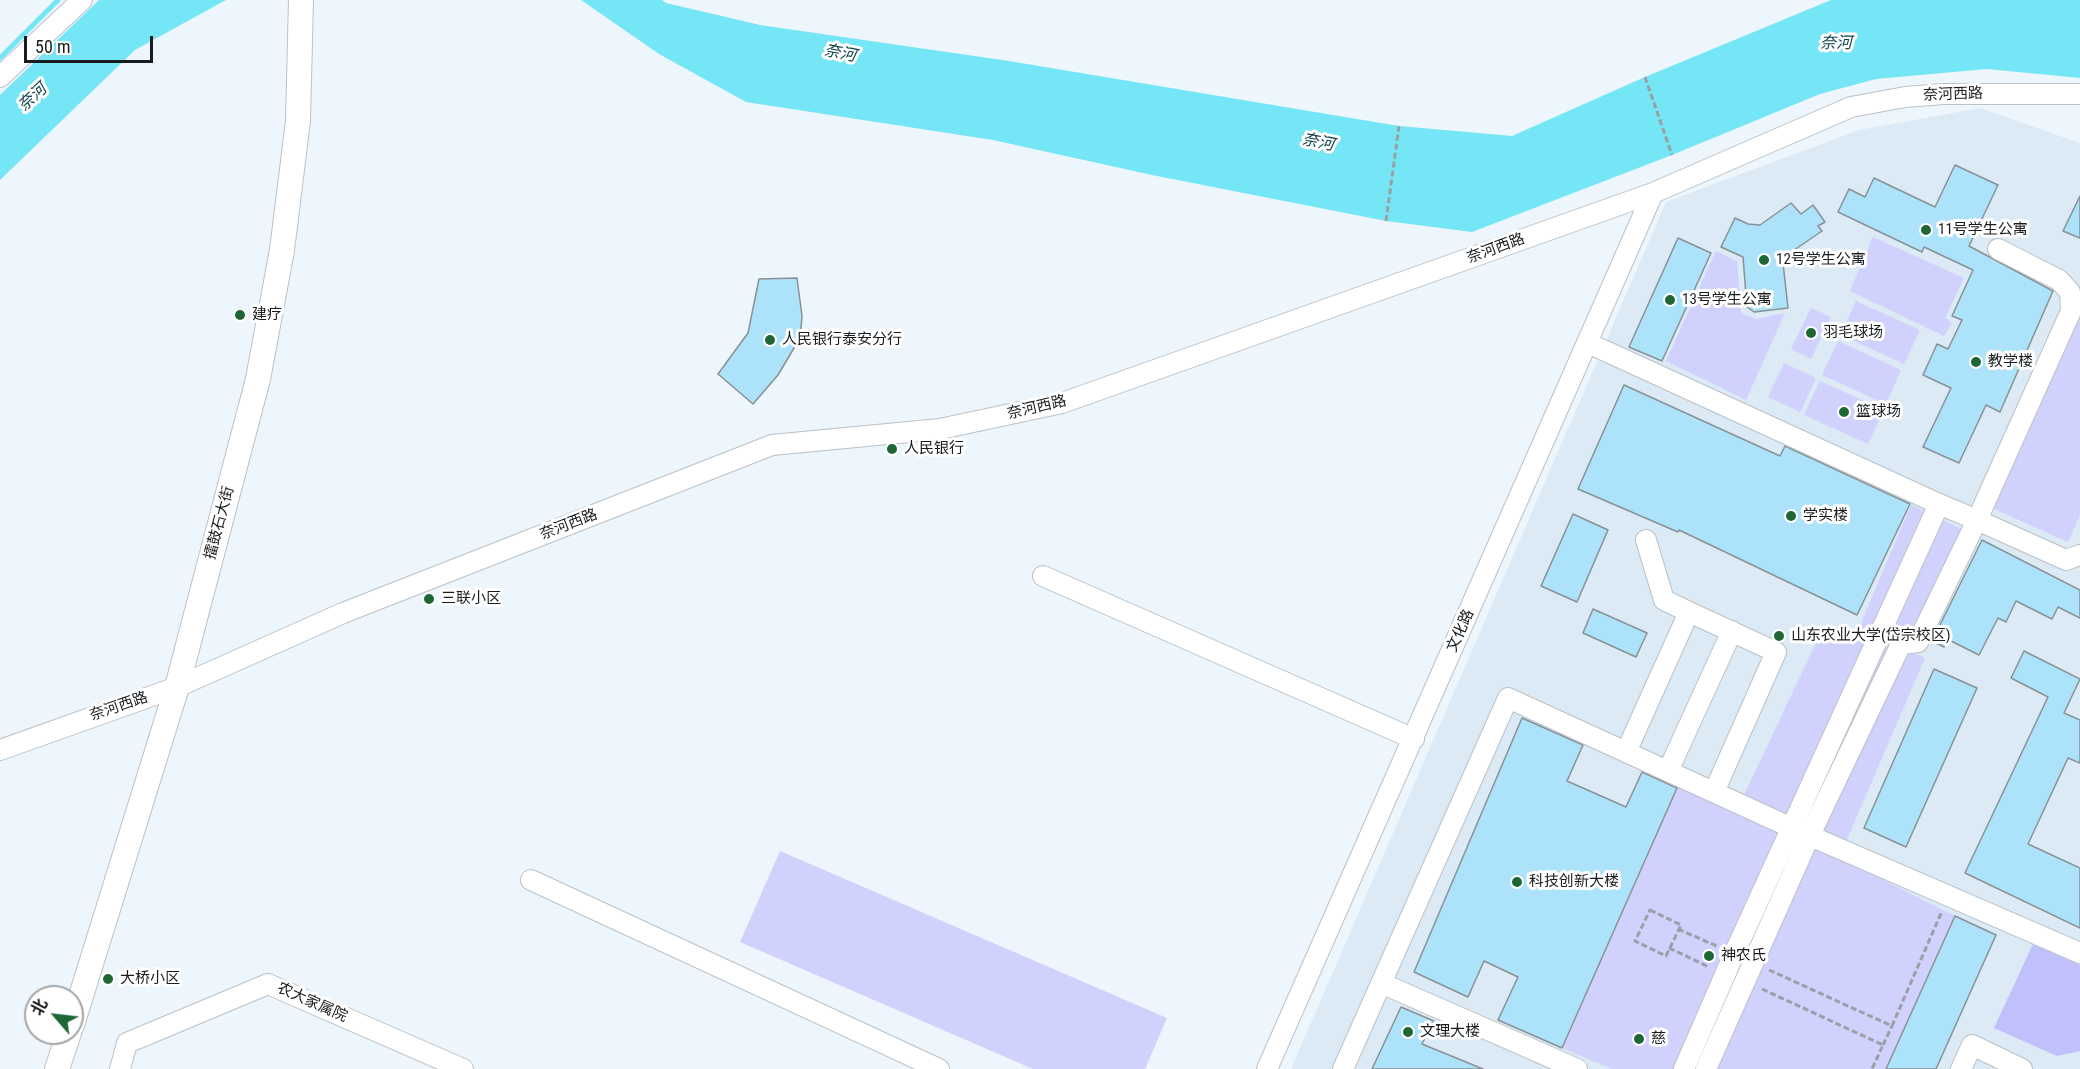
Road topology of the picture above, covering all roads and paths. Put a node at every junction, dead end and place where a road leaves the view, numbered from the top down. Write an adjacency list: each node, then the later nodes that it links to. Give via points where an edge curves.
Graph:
1 (82, 0): 3 (street)
2 (301, 3): 19 (main road, 擂鼓石大街, via 298,121 269,322 258,379)
3 (0, 77)
4 (1645, 77): 7 (path)
5 (2080, 94): 8 (street, 奈河西路, via 1944,94 1851,107)
6 (1399, 126): 9 (path)
7 (1672, 155)
8 (1653, 193): 11 (street, 文化路); 19 (street, 奈河西路, via 1062,403 940,429 772,445 343,613)
9 (1386, 222)
10 (1998, 249): 13 (street, via 2060,280 2070,292 2071,311)
11 (1588, 343): 12 (street); 20 (street, 文化路)
12 (1939, 504): 13 (street); 25 (street)
13 (1977, 520): 15 (street, via 2066,560); 25 (street, via 1918,642 1901,644)
14 (1646, 540): 17 (street, via 1664,600)
15 (2080, 555)
16 (1043, 576): 20 (street)
17 (1689, 612): 18 (street); 22 (street)
18 (1732, 632): 23 (street); 24 (street, via 1776,652)
19 (177, 687): 21 (street, 奈河西路); 36 (main road, 擂鼓石大街)
20 (1414, 738): 44 (street, 文化路)
21 (0, 750)
22 (1626, 752): 23 (street); 35 (street, via 1508,698)
23 (1668, 771): 24 (street)
24 (1714, 792): 25 (street)
25 (1801, 831): 27 (street); 31 (street); 32 (street)
26 (531, 880): 43 (street)
27 (1948, 896): 30 (street); 37 (path)
28 (1678, 929): 29 (path); 29 (path, via 1681,925 1650,910 1635,941 1666,956); 31 (path)
29 (1670, 948): 33 (path)
30 (2080, 953)
31 (1734, 954): 33 (street)
32 (1753, 963): 34 (street); 37 (path)
33 (1725, 974): 47 (street)
34 (1745, 982): 39 (path); 48 (street)
35 (1381, 983): 45 (street); 46 (street)
36 (84, 986)
37 (1892, 1026): 39 (path)
38 (65, 1045): 40 (main road)
39 (1883, 1045): 49 (path)
40 (57, 1069)
41 (120, 1069): 42 (street, 农大家属院, via 127,1043 268,984)
42 (463, 1069)
43 (939, 1069)
44 (1267, 1069)
45 (1343, 1069)
46 (1577, 1069)
47 (1684, 1069)
48 (1706, 1069)
49 (1872, 1069)
50 (1960, 1069): 51 (street, via 1972,1045)
51 (2022, 1069)

